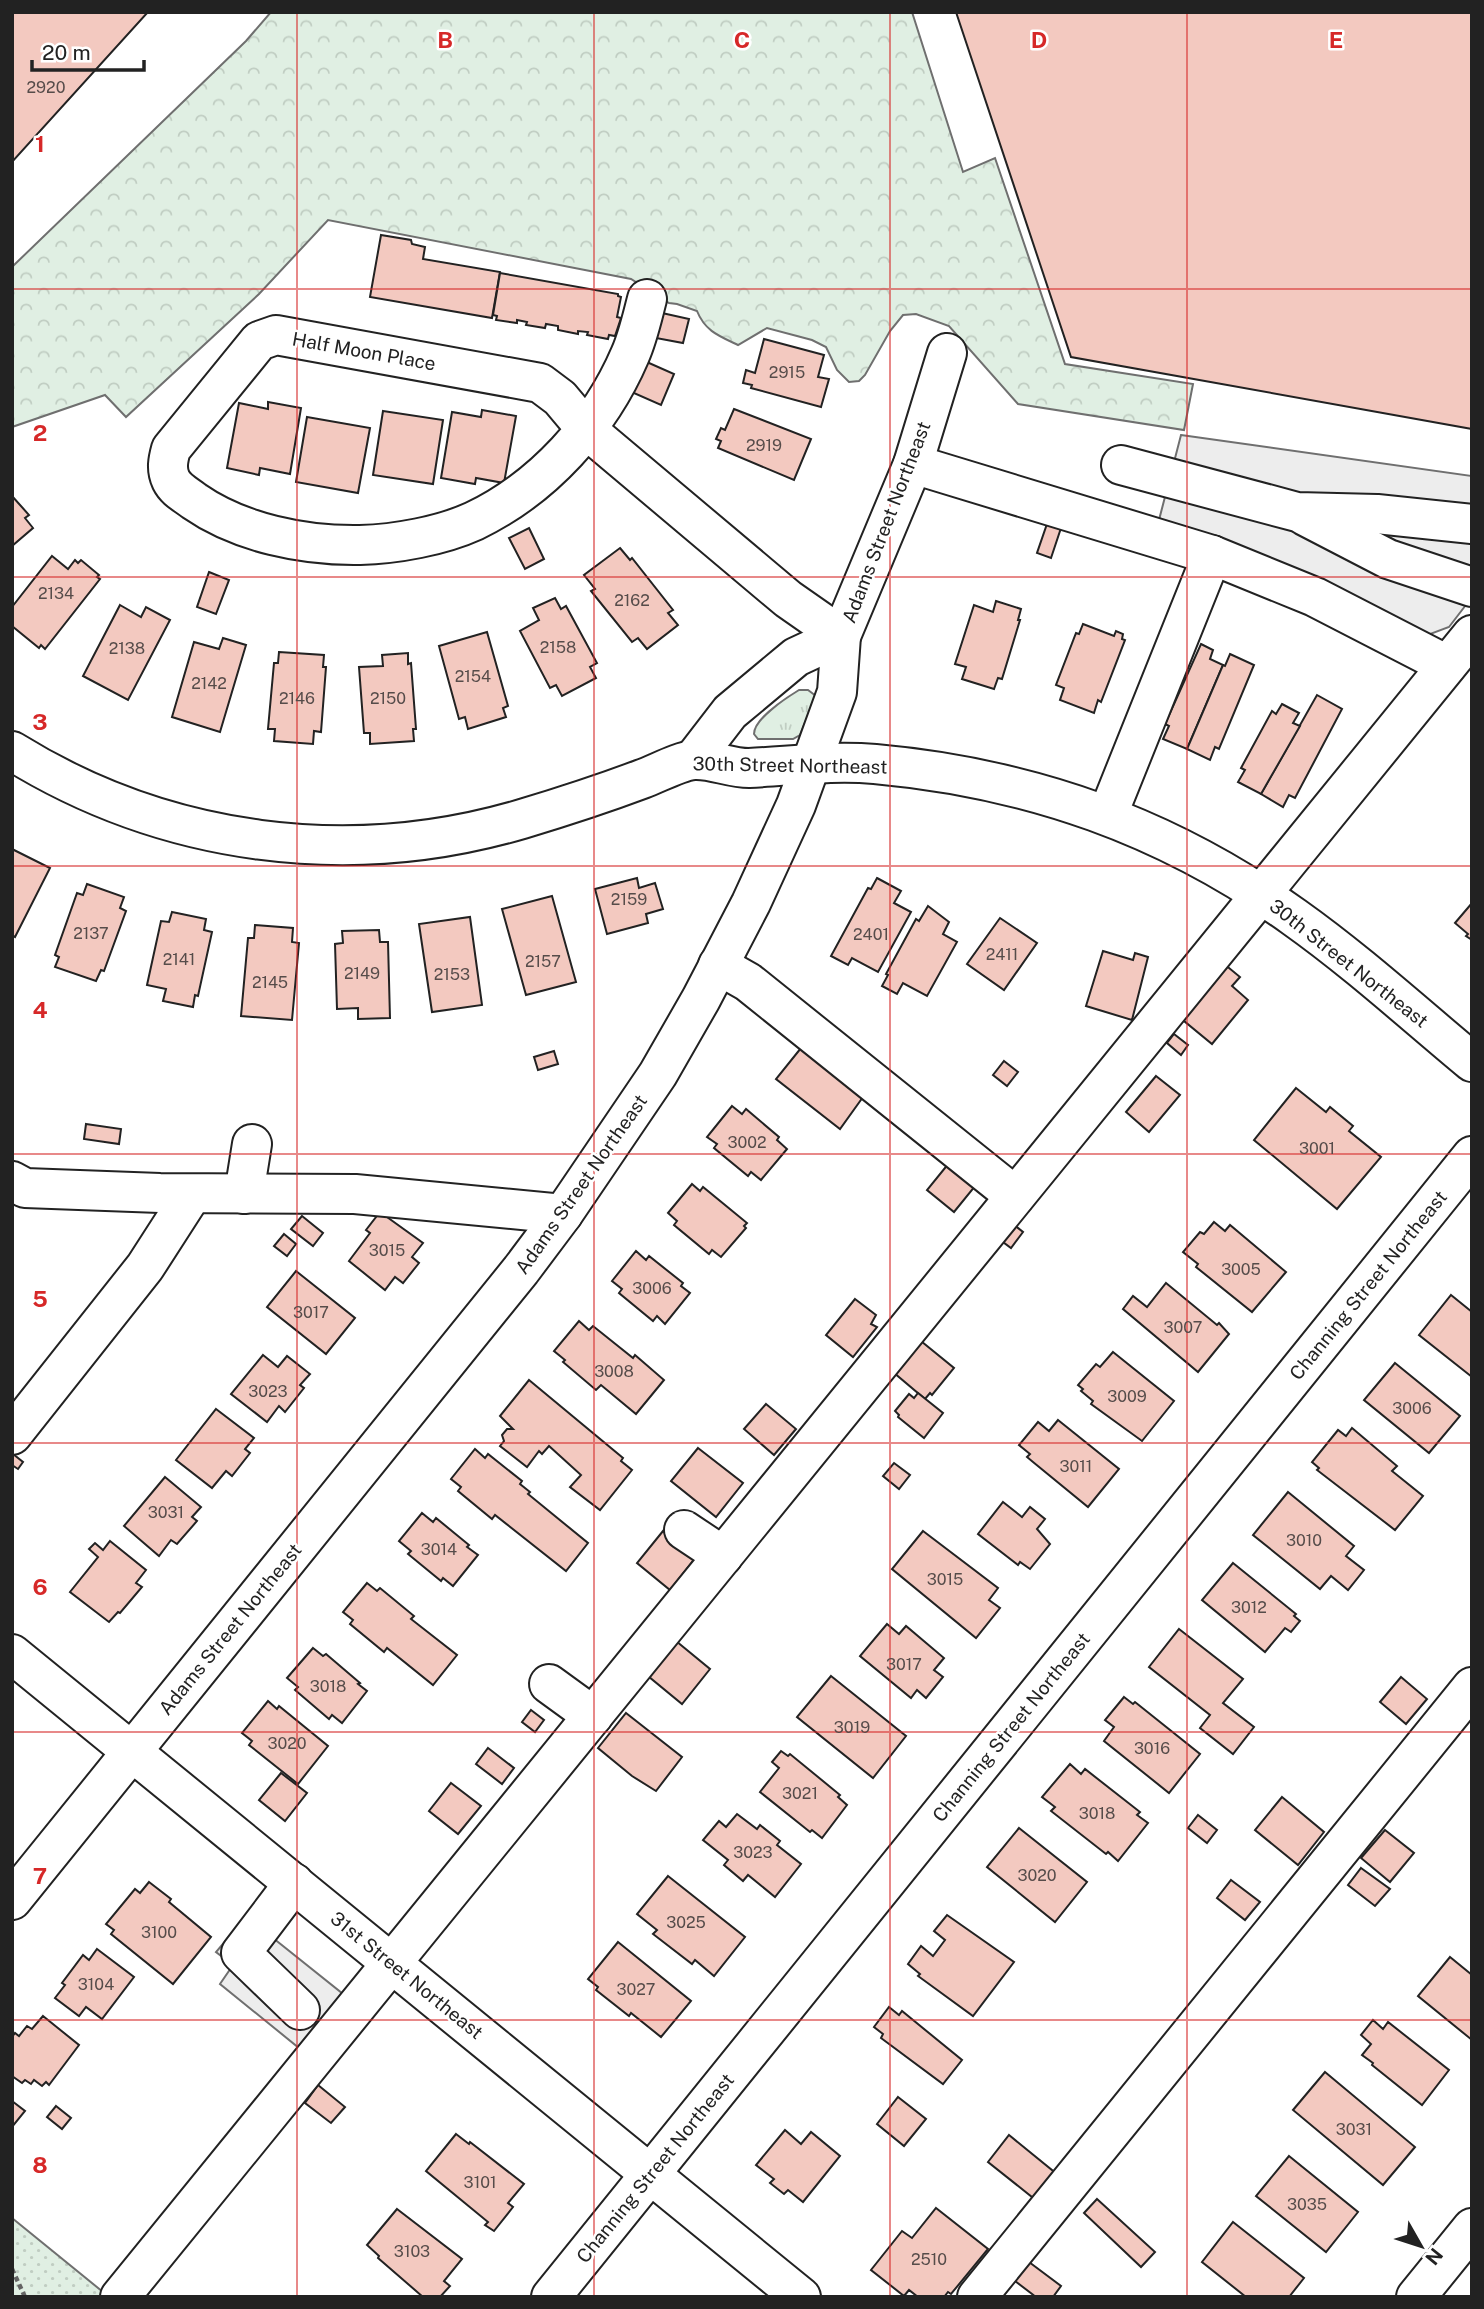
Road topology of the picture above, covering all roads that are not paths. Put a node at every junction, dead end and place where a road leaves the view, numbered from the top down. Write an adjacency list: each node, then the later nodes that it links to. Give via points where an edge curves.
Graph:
1 (647, 299): 3 (street, Half Moon Place, via 631,355)
2 (947, 353): 4 (street, Adams Street Northeast)
3 (586, 429): 3 (street, Half Moon Place, via 523,492 472,522 414,540 360,545 306,542 252,529 206,509 175,488 167,464 171,449 260,341 276,335 540,383 560,398); 11 (street, Half Moon Place, via 788,599)
4 (913, 464): 8 (street); 11 (street, Adams Street Northeast)
5 (1121, 465): 6 (street)
6 (1297, 512): 7 (street); 9 (street, via 1388,559)
7 (1472, 524)
8 (1212, 555): 12 (street, via 1315,597); 16 (street)
9 (1472, 587)
10 (1472, 635): 12 (street)
11 (841, 636): 14 (street, via 796,657 730,712); 15 (street, Adams Street Northeast, via 837,692)
12 (1447, 665): 17 (street)
13 (12, 751): 14 (street, 30th Street Northeast, via 105,800 180,825 285,844 352,846 425,841 489,828)
14 (693, 760): 15 (street, 30th Street Northeast, via 742,768)
15 (813, 764): 16 (street, 30th Street Northeast, via 876,764 941,772); 18 (street, Adams Street Northeast, via 757,891)
16 (1108, 814): 17 (street, 30th Street Northeast, via 1181,848)
17 (1260, 894): 19 (street, 30th Street Northeast, via 1312,930); 25 (street)
18 (718, 965): 25 (street, via 748,982); 26 (street, Adams Street Northeast, via 658,1074)
19 (1472, 1062)
20 (253, 1144): 24 (street)
21 (1472, 1156): 39 (street, Channing Street Northeast)
22 (12, 1181): 23 (street, via 25,1188)
23 (192, 1194): 24 (street); 27 (street, via 145,1267)
24 (244, 1194): 26 (street, via 355,1194)
25 (1016, 1196): 29 (street)
26 (563, 1214): 34 (street, Adams Street Northeast)
27 (12, 1435)
28 (684, 1530): 29 (street)
29 (723, 1556): 33 (street)
30 (12, 1654): 34 (street, 31st Street Northeast)
31 (549, 1684): 33 (street)
32 (1472, 1687): 44 (street)
33 (593, 1716): 37 (street)
34 (131, 1751): 35 (street, 31st Street Northeast); 36 (street, Adams Street Northeast)
35 (294, 1883): 37 (street, 31st Street Northeast); 38 (street, via 241,1953)
36 (12, 1900)
37 (392, 1963): 39 (street, 31st Street Northeast); 41 (street)
38 (300, 2010)
39 (651, 2173): 42 (street, Channing Street Northeast); 43 (street, 31st Street Northeast)
40 (1472, 2228): 45 (street)
41 (120, 2297)
42 (551, 2297)
43 (801, 2297)
44 (977, 2297)
45 (1416, 2297)

